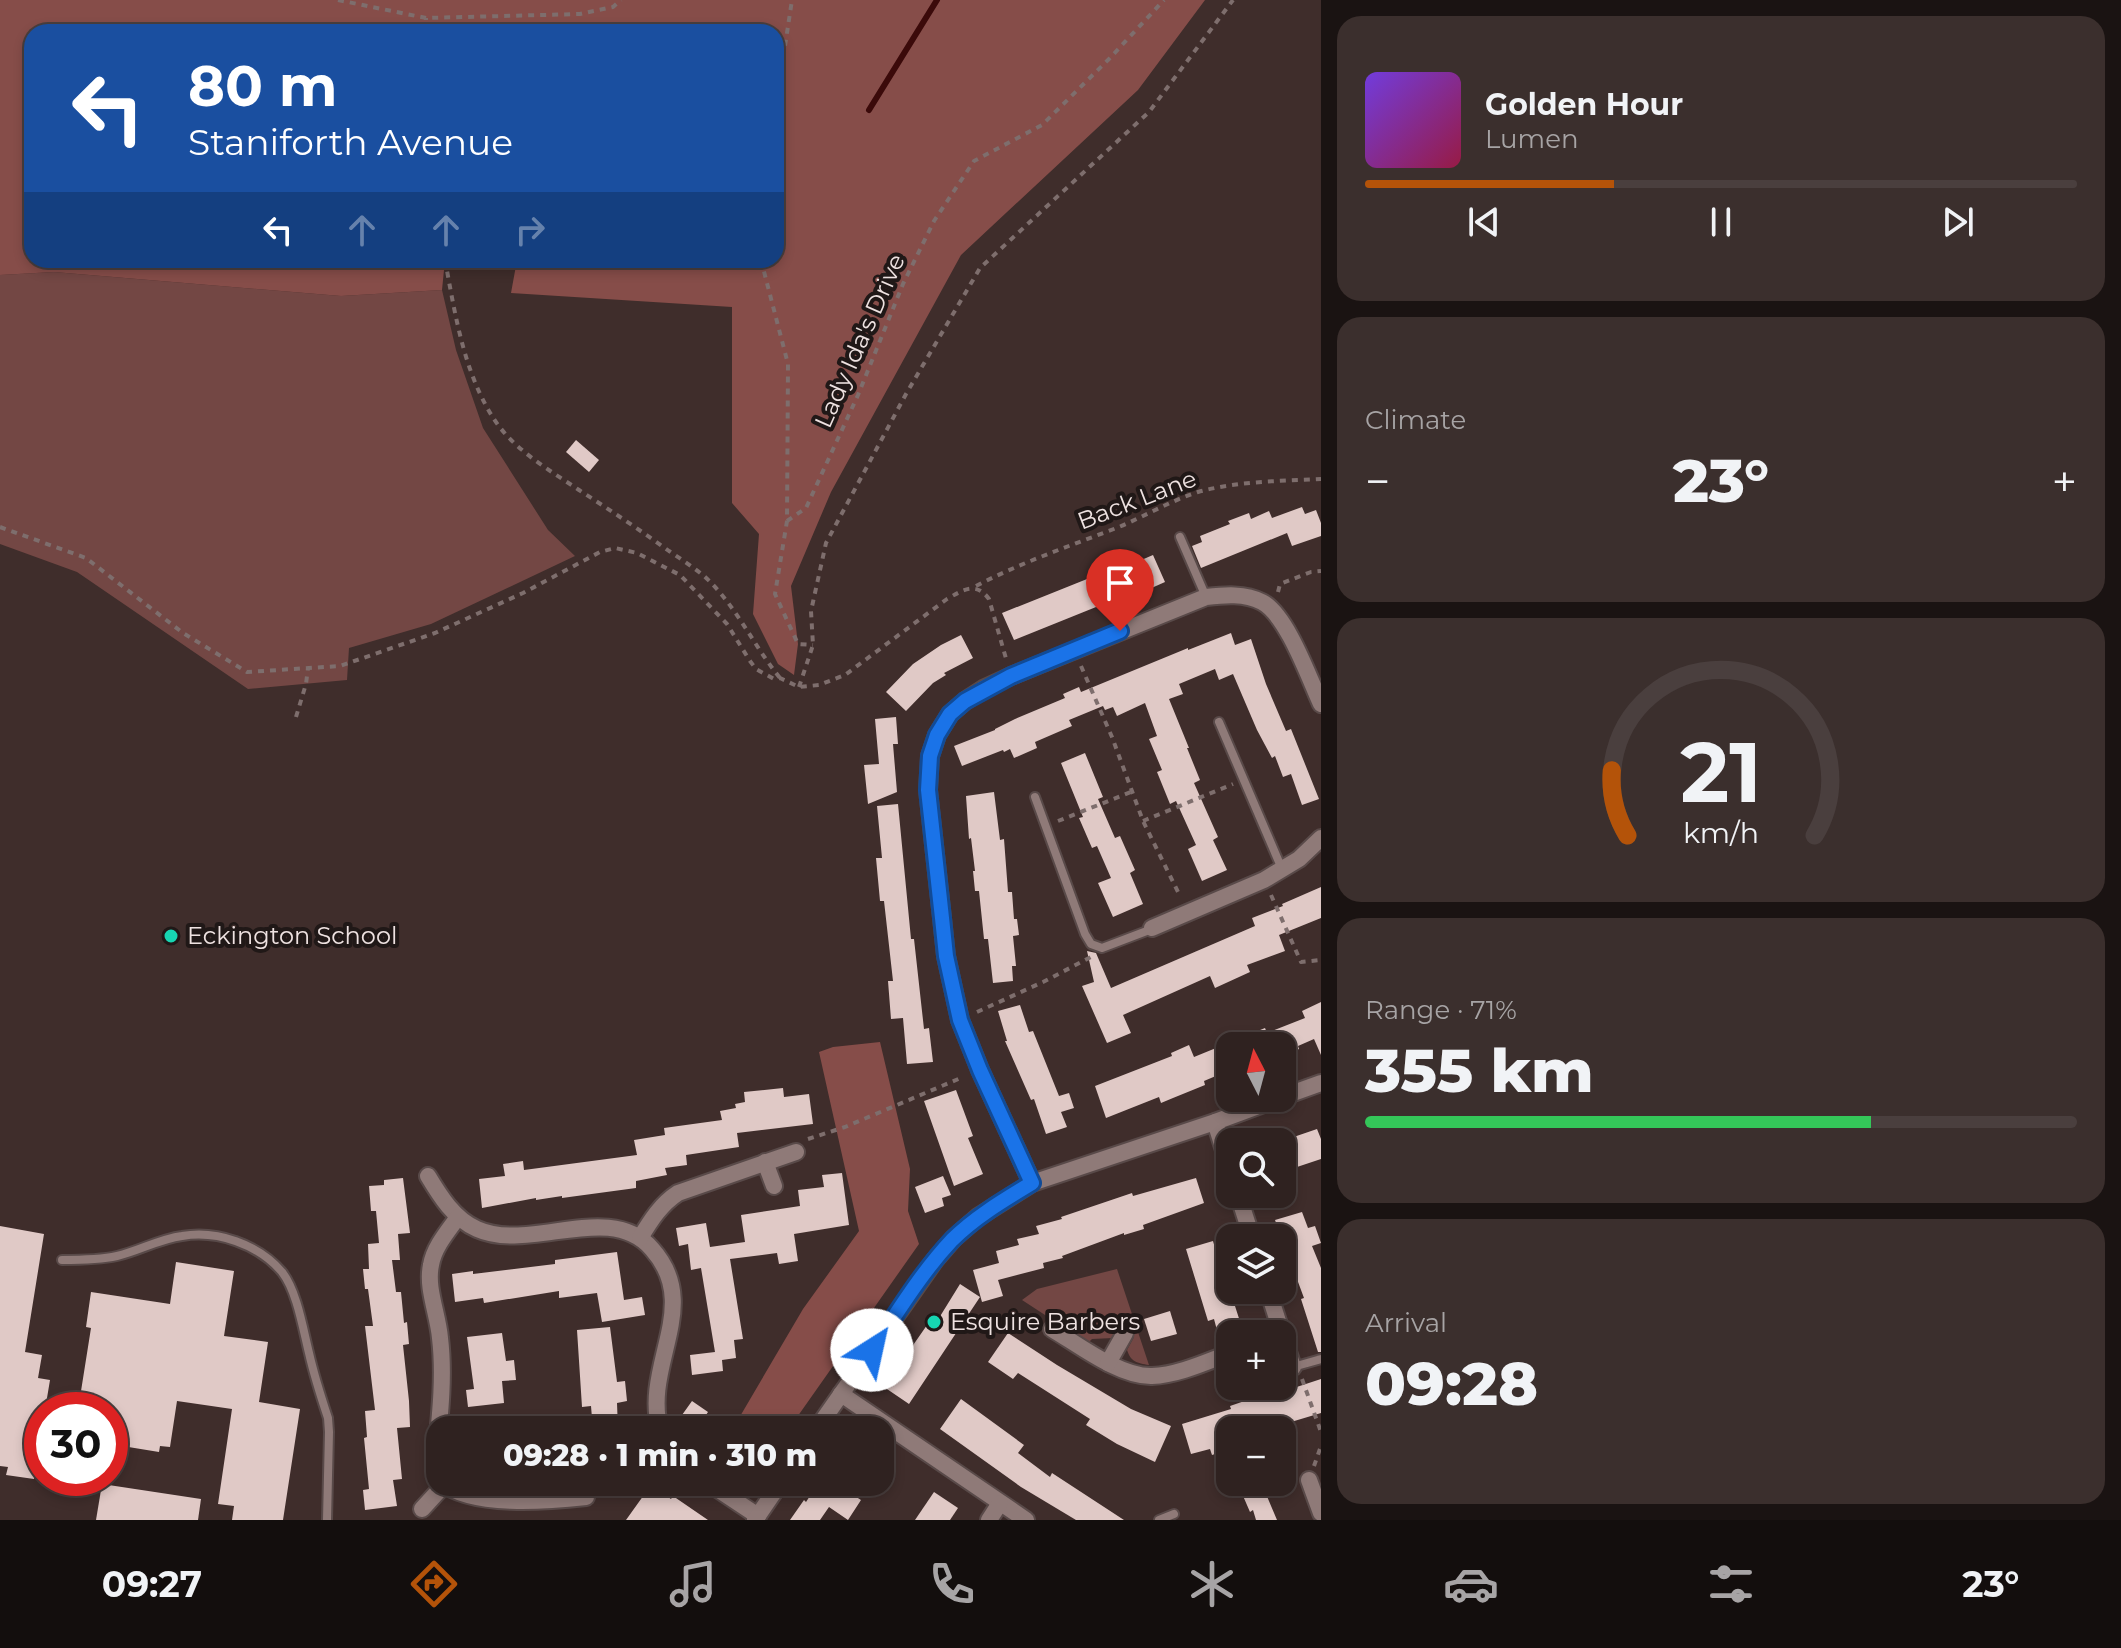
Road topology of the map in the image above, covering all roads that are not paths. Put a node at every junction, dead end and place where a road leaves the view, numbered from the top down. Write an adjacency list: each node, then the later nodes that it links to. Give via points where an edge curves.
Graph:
1 (1180, 537): 2 (lane)
2 (1206, 597): 3 (street, via 1243,596 1273,610); 17 (street, via 1011,676 965,701 950,714 930,756 928,790 946,956 960,1020)
3 (1321, 704)
4 (1219, 722): 7 (lane)
5 (1035, 797): 8 (lane, via 1091,944 1102,948)
6 (1321, 838): 7 (street)
7 (1282, 870): 8 (street)
8 (1152, 928)
9 (1321, 1083): 10 (street)
10 (1296, 1092)
11 (1242, 1112): 12 (street)
12 (1215, 1122): 13 (street); 17 (street)
13 (1217, 1128)
14 (796, 1152): 15 (street)
15 (765, 1162): 18 (street); 20 (street, via 678,1193 655,1214)
16 (428, 1176): 19 (street)
17 (1032, 1183): 28 (street, via 954,1238)
18 (774, 1186)
19 (458, 1217): 20 (street, via 498,1234 529,1236 600,1227); 29 (street, via 430,1265 441,1351)
20 (640, 1238): 30 (street, via 662,1265 674,1302 657,1383)
21 (62, 1260): 45 (lane, via 117,1256 202,1234 245,1245 283,1273 328,1418)
22 (1052, 1329): 26 (street)
23 (1125, 1333): 26 (street)
24 (1216, 1358): 26 (street, via 1151,1376)
25 (1321, 1359): 27 (lane)
26 (1108, 1363)
27 (1296, 1366)
28 (841, 1394): 31 (street); 40 (street)
29 (439, 1416)
30 (658, 1416)
31 (826, 1416)
32 (1309, 1480): 42 (street)
33 (432, 1496): 41 (street)
34 (475, 1496): 39 (street)
35 (548, 1496): 39 (street)
36 (726, 1496): 44 (street)
37 (771, 1496): 44 (street)
38 (586, 1497): 39 (street)
39 (549, 1501)
40 (1000, 1503): 46 (street); 47 (street)
41 (422, 1509)
42 (1321, 1513)
43 (1174, 1514): 48 (lane)
44 (756, 1518)
45 (327, 1520)
46 (989, 1520)
47 (1026, 1520)
48 (1159, 1520)

